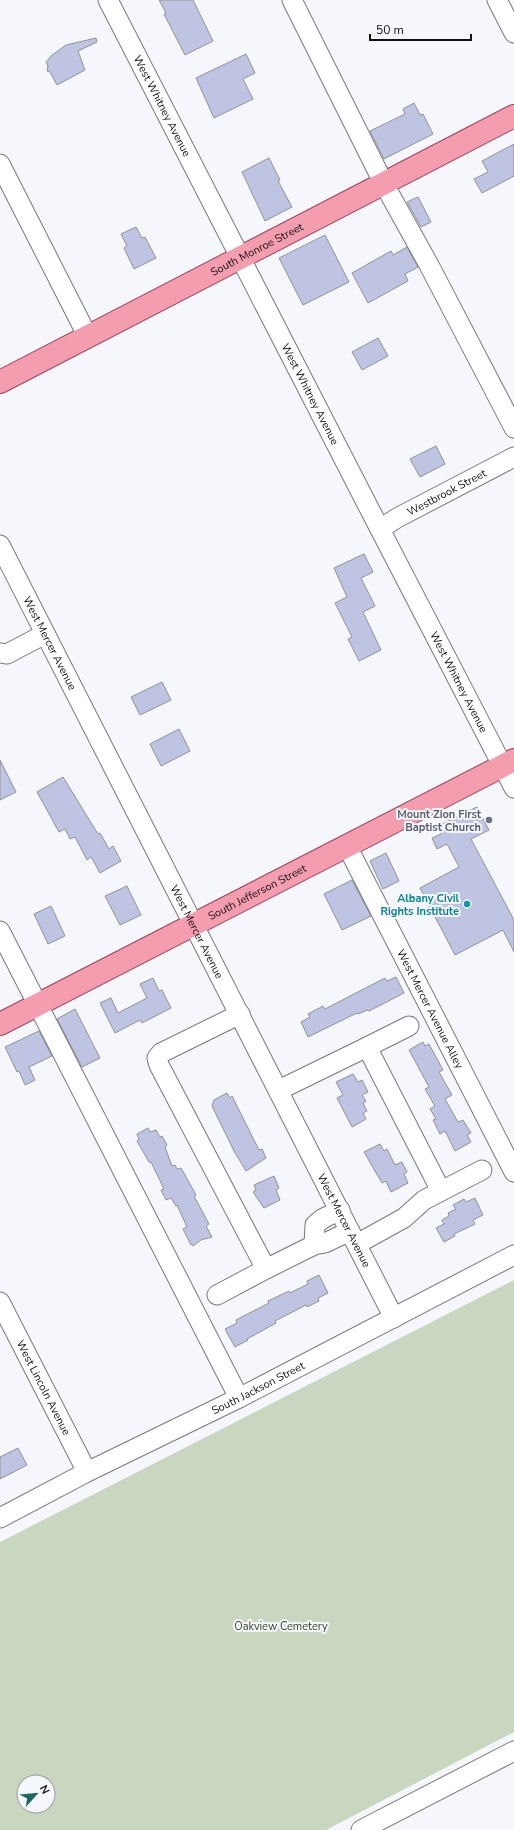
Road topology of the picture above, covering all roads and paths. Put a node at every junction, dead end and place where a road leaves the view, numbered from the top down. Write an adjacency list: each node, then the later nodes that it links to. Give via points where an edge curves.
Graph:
1 (108, 0): 8 (street, West Whitney Avenue)
2 (292, 0): 7 (street)
3 (497, 0): 4 (street)
4 (514, 33)
5 (514, 116): 7 (main road, South Monroe Street)
6 (0, 164): 9 (street)
7 (384, 184): 8 (main road, South Monroe Street); 11 (street)
8 (240, 258): 9 (main road, South Monroe Street); 13 (street, West Whitney Avenue)
9 (88, 337): 10 (main road, South Monroe Street)
10 (0, 382)
11 (514, 428)
12 (514, 457): 13 (street, Westbrook Street)
13 (380, 529): 17 (street, West Whitney Avenue)
14 (0, 545): 15 (street, West Mercer Avenue)
15 (46, 634): 16 (street, via 7,654); 20 (street, West Mercer Avenue)
16 (0, 653)
17 (508, 763): 18 (street, West Whitney Avenue); 19 (main road, South Jefferson Street)
18 (514, 788)
19 (347, 846): 20 (main road, South Jefferson Street); 29 (street, West Mercer Avenue Alley)
20 (194, 924): 22 (main road, South Jefferson Street); 23 (street, West Mercer Avenue)
21 (0, 931): 22 (street)
22 (38, 1006): 24 (main road, South Jefferson Street); 39 (street)
23 (240, 1014): 27 (street, West Mercer Avenue); 35 (street, via 157,1058)
24 (0, 1024)
25 (409, 1026): 26 (street)
26 (367, 1047): 27 (street); 30 (street)
27 (279, 1090): 31 (street, West Mercer Avenue)
28 (482, 1170): 30 (street)
29 (514, 1172)
30 (441, 1191): 32 (street, via 424,1200 404,1218)
31 (340, 1210): 32 (street, West Mercer Avenue); 33 (street, via 315,1225)
32 (354, 1237): 33 (street); 38 (street, West Mercer Avenue)
33 (314, 1245): 35 (street)
34 (514, 1255): 38 (street, South Jackson Street)
35 (266, 1269): 36 (street)
36 (217, 1295)
37 (0, 1302): 40 (street, West Lincoln Avenue)
38 (394, 1318): 39 (street, South Jackson Street)
39 (239, 1398): 40 (street, South Jackson Street)
40 (87, 1472): 41 (street, South Jackson Street)
41 (0, 1518)
42 (514, 1751): 43 (street)
43 (360, 1830)

